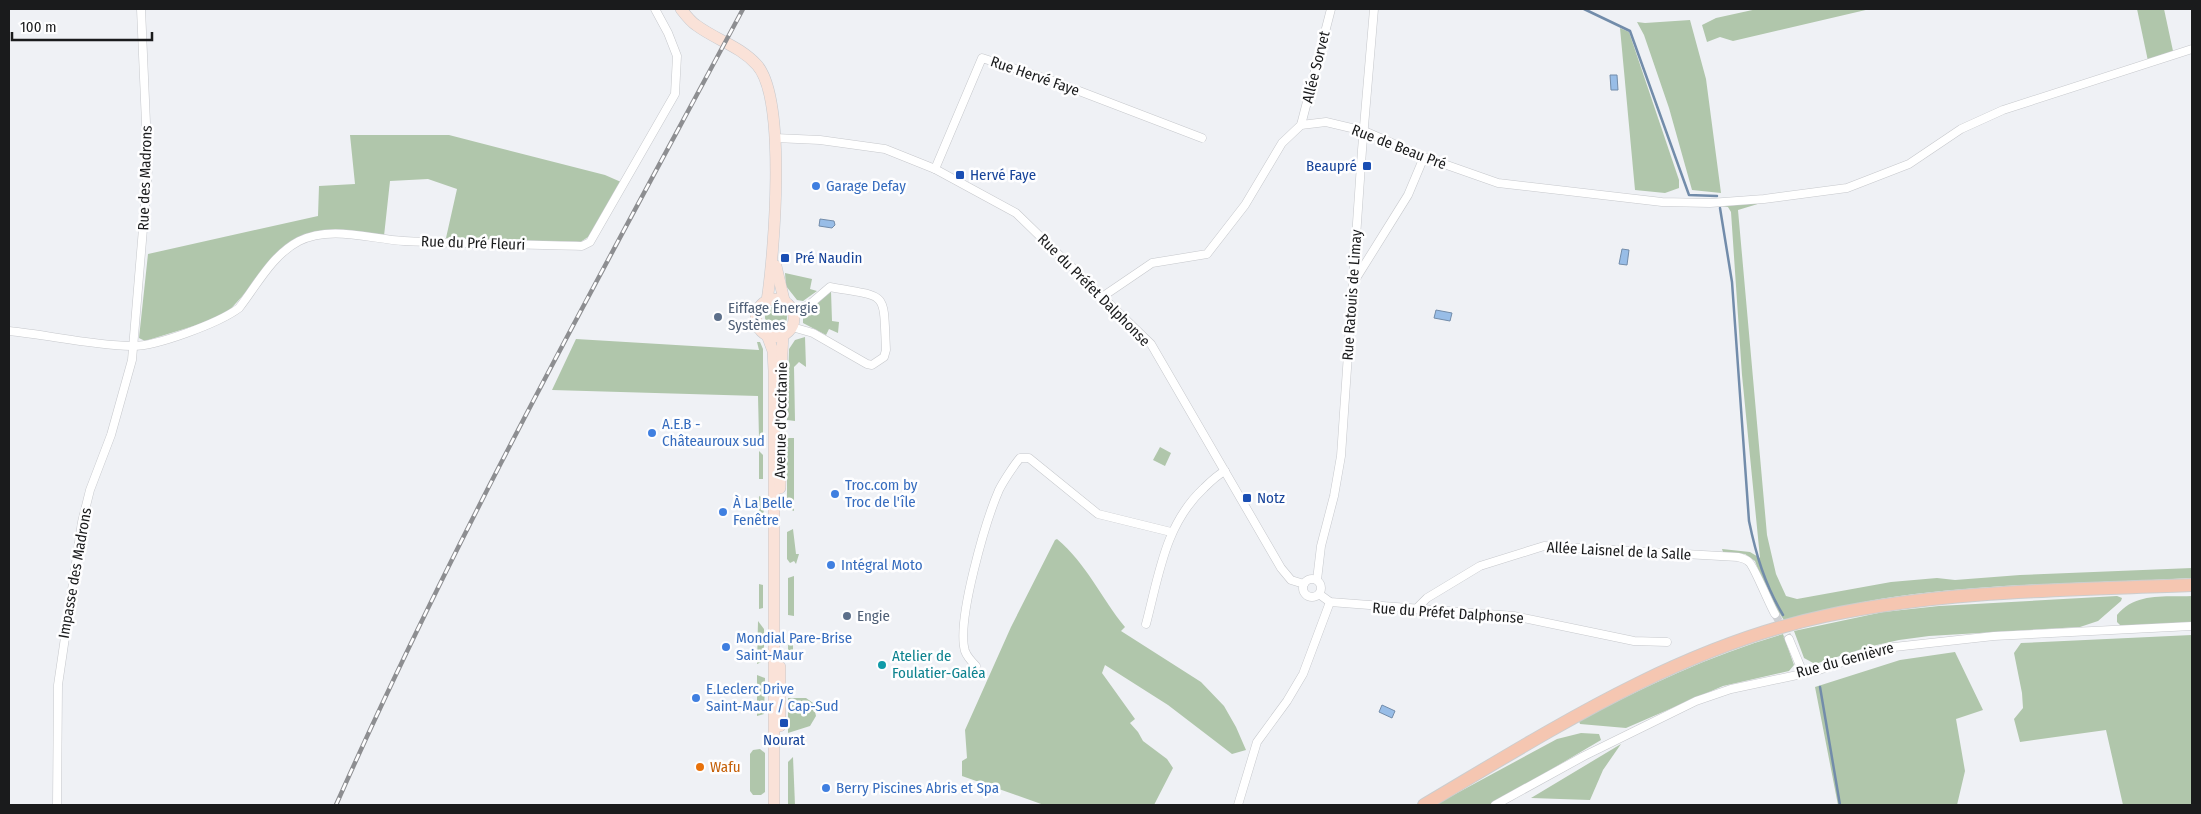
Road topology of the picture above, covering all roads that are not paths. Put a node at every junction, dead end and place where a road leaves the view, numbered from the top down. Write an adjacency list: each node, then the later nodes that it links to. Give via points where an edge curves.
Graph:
1 (141, 9): 23 (street, Rue des Madrons, via 148,169)
2 (655, 9): 23 (street, Rue du Pré Fleuri, via 677,56 675,94 590,242 582,246 405,241 338,234 311,236 281,254 231,314 200,328)
3 (681, 9): 9 (main road, Avenue d'Occitanie, via 695,25 734,46 758,66 769,88)
4 (1331, 9): 7 (street, Allée Sorvet)
5 (1374, 9): 8 (street, Rue Ratouis de Limay)
6 (2192, 49): 11 (street, Rue de Beau Pré, via 2003,110 1961,129 1909,164 1847,188 1820,193 1710,203 1662,202 1498,183)
7 (1301, 125): 8 (street, Rue de Beau Pré, via 1326,122); 15 (street, via 1282,143 1245,205 1207,254 1152,262)
8 (1364, 131): 11 (street, Rue de Beau Pré); 14 (street, Rue Ratouis de Limay)
9 (775, 138): 12 (street, Rue du Préfet Dalphonse, via 885,149); 13 (main road, Avenue d'Occitanie)
10 (1202, 138): 12 (street, Rue Hervé Faye, via 982,58)
11 (1424, 157): 14 (street, via 1408,196)
12 (935, 169): 15 (street, Rue du Préfet Dalphonse, via 1016,213)
13 (774, 251): 16 (main road, Avenue d'Occitanie); 17 (main road, Avenue d'Occitanie)
14 (1354, 282): 26 (street, Rue Ratouis de Limay, via 1341,456 1321,546)
15 (1102, 297): 24 (street, Rue du Préfet Dalphonse, via 1151,344)
16 (784, 300): 17 (main road); 18 (main road)
17 (767, 301): 21 (main road, Avenue d'Occitanie, via 758,311 756,320)
18 (793, 310): 19 (main road); 19 (street, via 809,305 830,287 876,296 884,304 884,357 872,365 867,364 813,333)
19 (792, 327): 22 (main road)
20 (9, 331): 23 (street)
21 (767, 335): 22 (main road); 40 (main road, Avenue d'Occitanie, via 774,366)
22 (783, 335): 41 (main road, Avenue d'Occitanie)
23 (132, 346): 39 (street, Impasse des Madrons, via 126,382 90,490 81,531 58,685)
24 (1225, 471): 25 (street, via 1192,499); 27 (street, Rue du Préfet Dalphonse, via 1281,568 1292,580)
25 (1171, 532): 33 (street); 37 (street, via 1098,514 1025,457 1017,462 1001,487 978,558 963,622 965,652)
26 (1317, 580): 27 (street, via 1308,580); 29 (street, via 1321,585)
27 (1304, 584): 29 (street, via 1304,591 1309,596)
28 (2192, 585): 43 (main road, via 2025,592 1904,602 1806,621 1753,637 1644,680 1586,710)
29 (1319, 594): 30 (street)
30 (1330, 602): 31 (street, Rue du Préfet Dalphonse); 42 (street, via 1303,674 1257,742)
31 (1416, 609): 32 (street, Allée Laisnel de la Salle, via 1427,598 1480,566 1544,546 1738,557 1752,565); 36 (street, Rue du Préfet Dalphonse, via 1514,616 1634,641)
32 (1775, 614)
33 (1146, 624)
34 (2192, 626): 38 (street, Rue du Genièvre, via 1912,643)
35 (1789, 638): 38 (street)
36 (1667, 642)
37 (976, 666)
38 (1803, 673): 44 (street, Rue du Genièvre, via 1731,689 1696,701 1584,756)
39 (57, 805)
40 (774, 805)
41 (780, 805)
42 (1238, 805)
43 (1424, 805)
44 (1495, 805)

